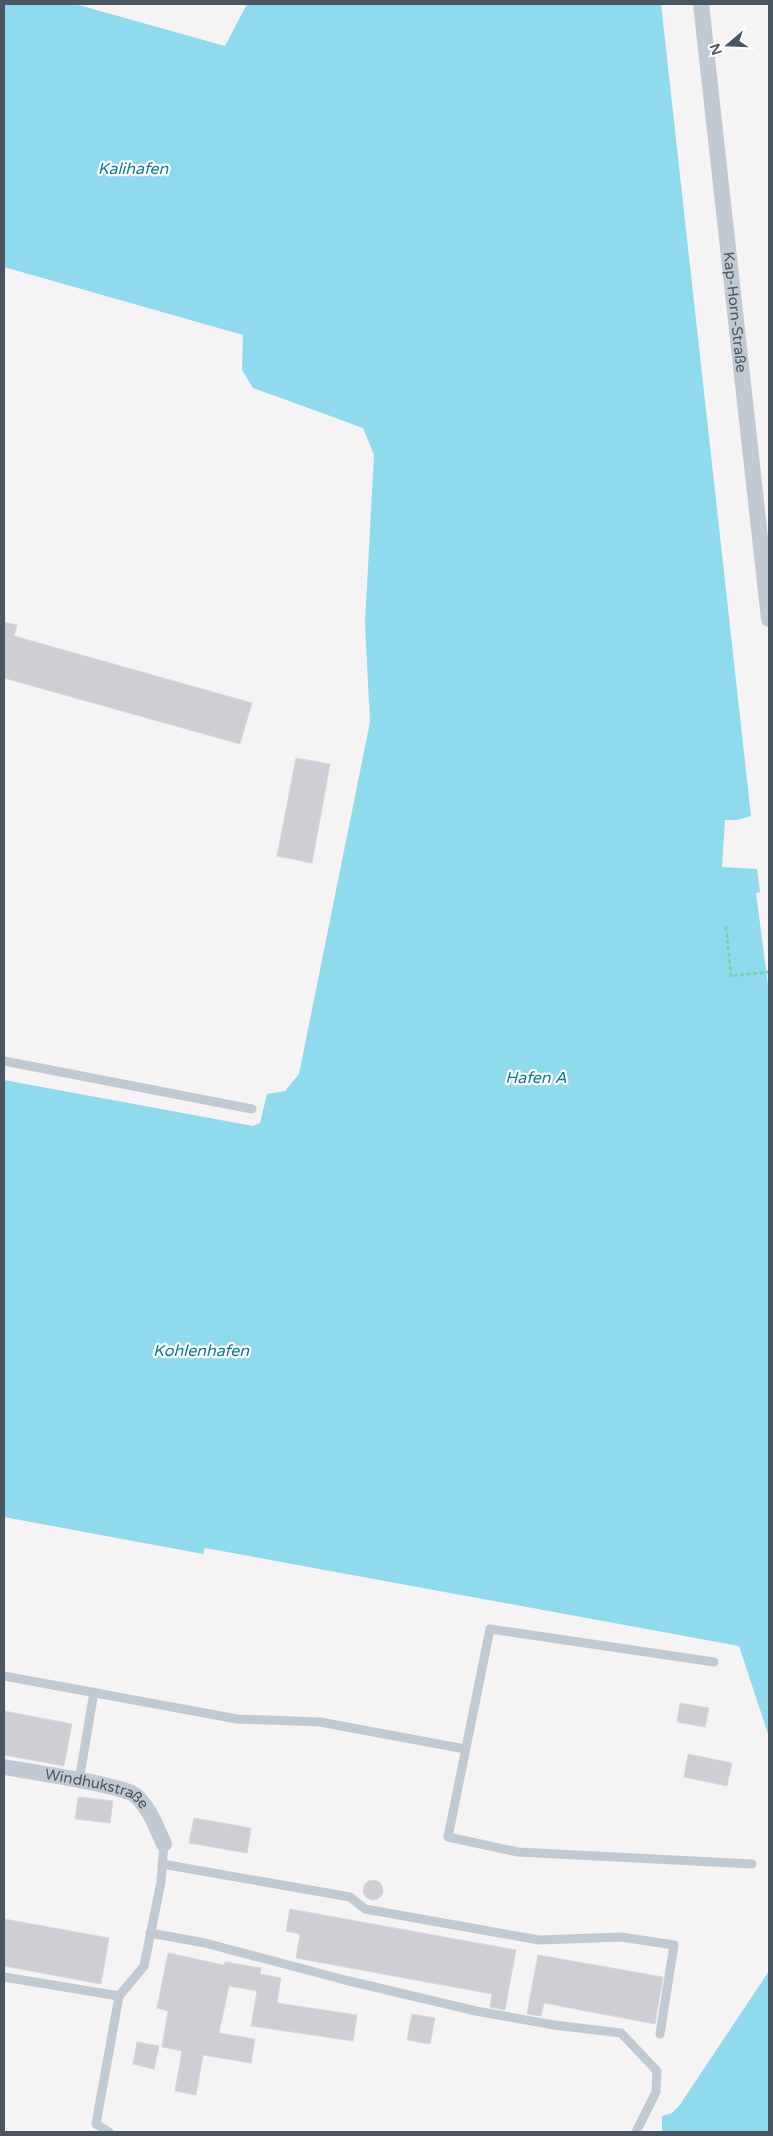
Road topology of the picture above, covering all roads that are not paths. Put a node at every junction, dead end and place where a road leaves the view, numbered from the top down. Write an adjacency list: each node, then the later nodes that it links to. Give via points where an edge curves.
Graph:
1 (701, 4): 2 (street, Kap-Horn-Straße)
2 (769, 619)
3 (4, 1061): 4 (lane)
4 (252, 1109)
5 (714, 1662): 8 (lane, via 490,1629)
6 (4, 1676): 7 (lane)
7 (94, 1692): 8 (lane, via 237,1719 320,1722); 10 (lane)
8 (465, 1749): 13 (lane, via 448,1837 518,1852)
9 (4, 1767): 10 (street, Windhukstraße)
10 (78, 1781): 11 (street, Windhukstraße, via 134,1794 151,1815)
11 (164, 1844): 12 (lane)
12 (162, 1864): 14 (lane); 17 (lane, via 350,1897 365,1909 539,1940 621,1937 674,1946)
13 (752, 1864)
14 (150, 1933): 16 (lane, via 144,1966); 19 (lane, via 476,2011 621,2033 656,2071 656,2092)
15 (4, 1977): 16 (lane)
16 (119, 1996): 18 (lane, via 96,2124)
17 (660, 2034)
18 (109, 2132)
19 (636, 2132)

